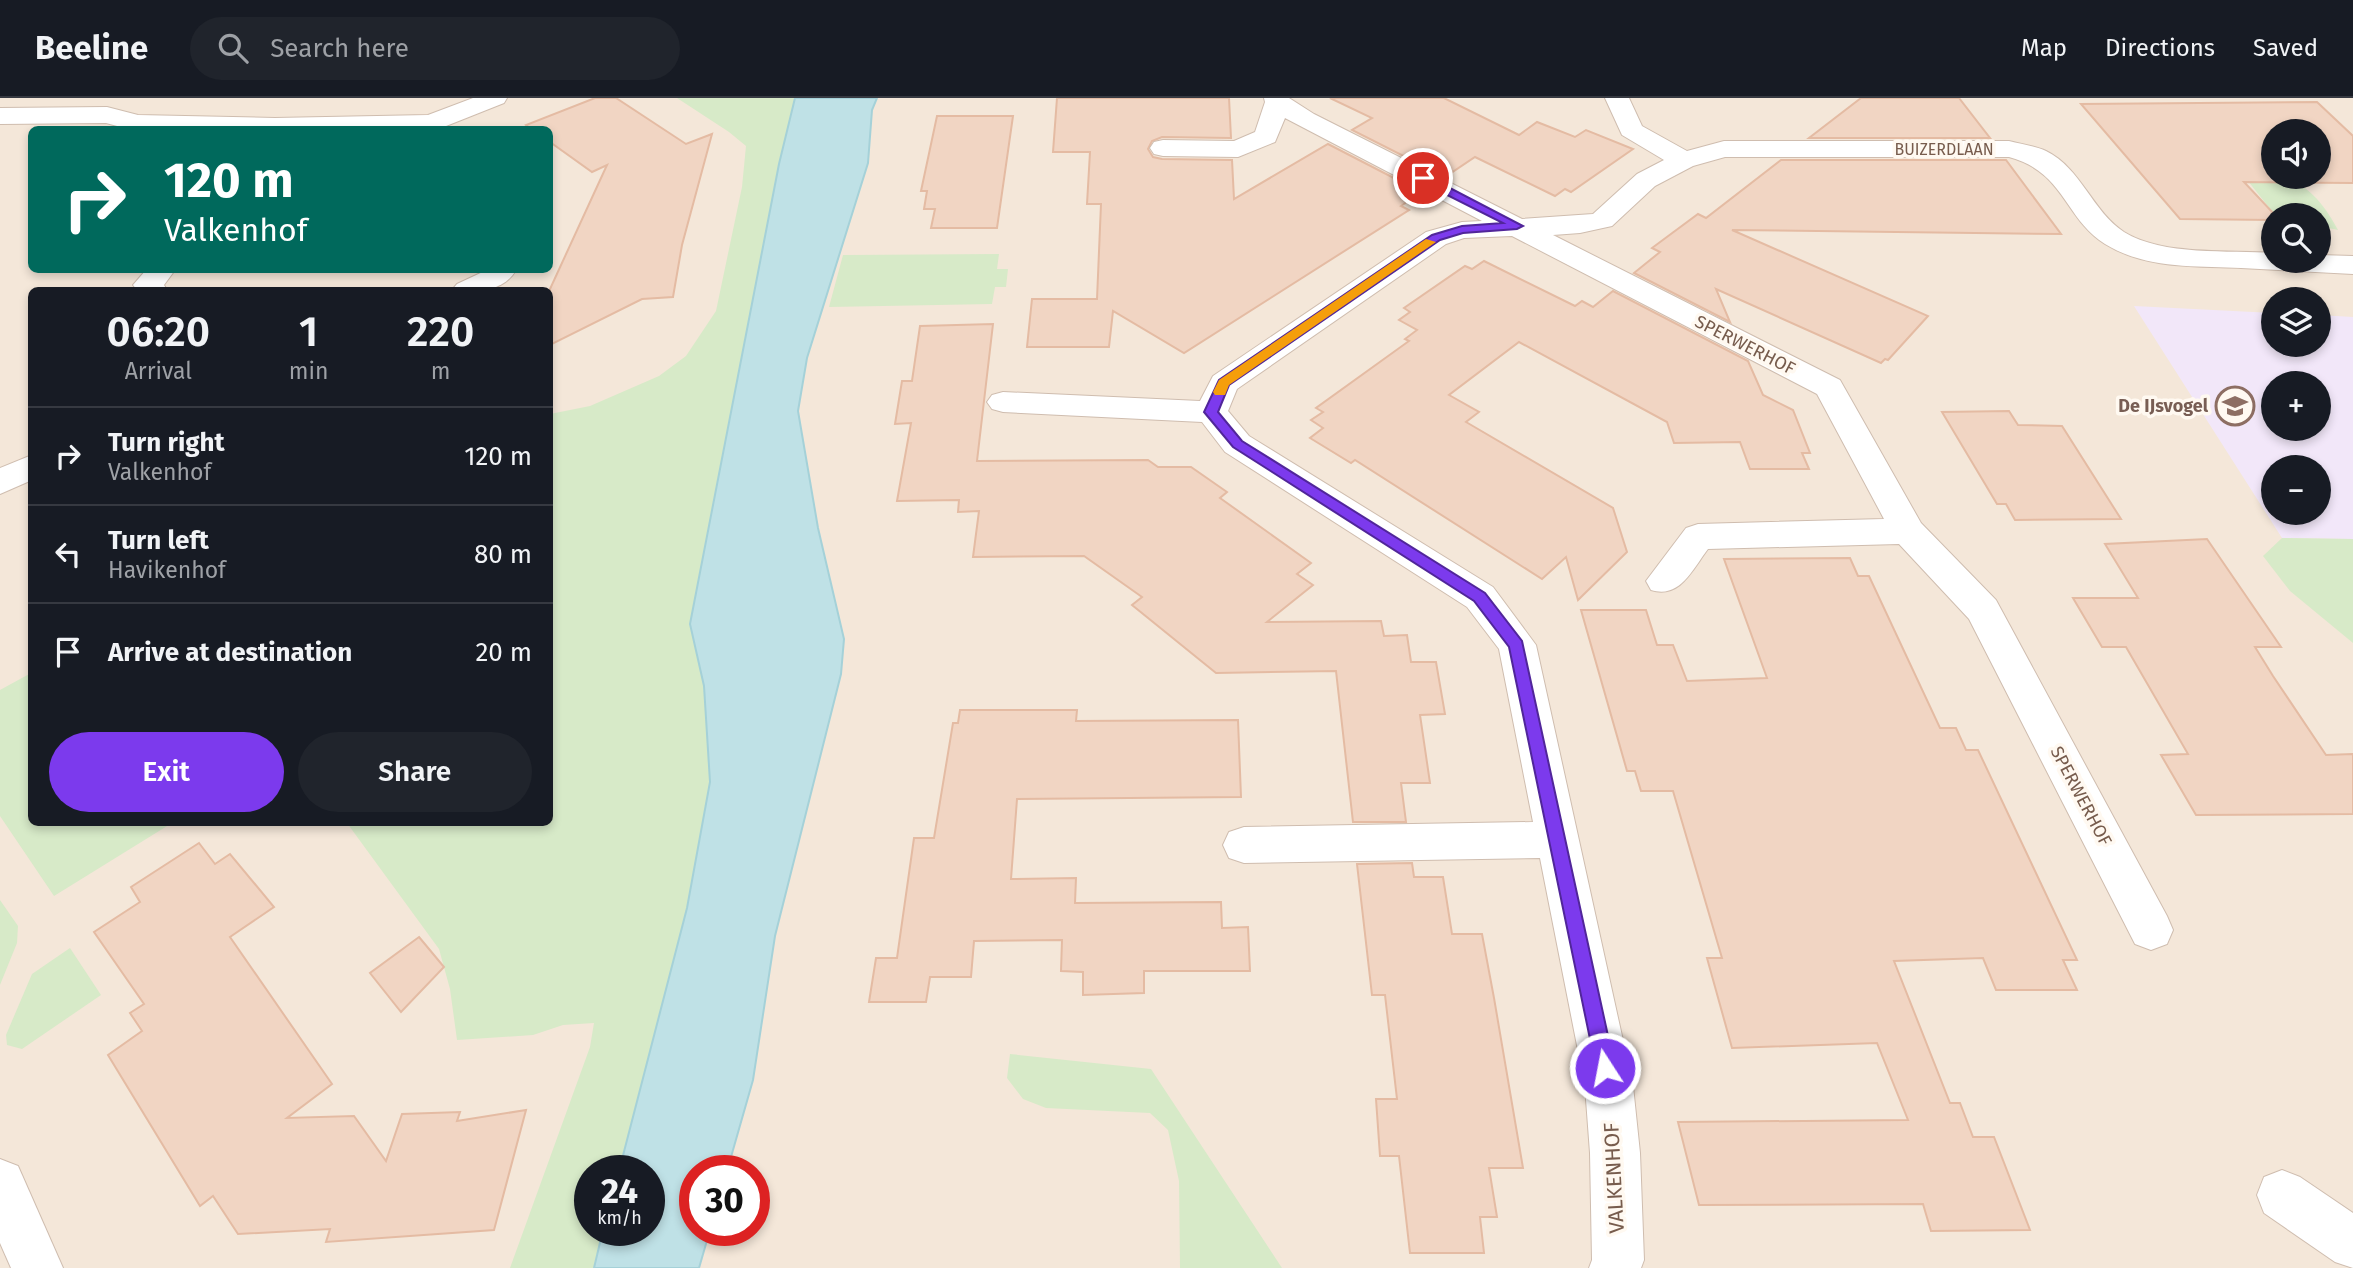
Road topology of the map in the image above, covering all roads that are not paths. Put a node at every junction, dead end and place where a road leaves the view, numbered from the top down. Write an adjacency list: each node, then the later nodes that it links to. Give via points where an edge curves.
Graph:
1 (495, 98): 6 (street)
2 (1617, 98): 8 (street, via 1631,130)
3 (1277, 100): 7 (street, via 1266,137 1238,149); 9 (street, SPERWERHOF)
4 (0, 116): 5 (street, via 107,115 137,123)
5 (219, 126)
6 (436, 126)
7 (1163, 148)
8 (1684, 160): 9 (street, BUIZERDLAAN, via 1646,180 1602,220); 10 (street, BUIZERDLAAN, via 1724,149 2009,149 2036,156 2061,174 2101,227 2148,253)
9 (1517, 226): 16 (street, via 1462,230 1436,238 1224,383); 19 (street, SPERWERHOF, via 1829,387)
10 (2353, 265)
11 (158, 273): 13 (street)
12 (500, 273): 14 (street)
13 (150, 287)
14 (473, 287)
15 (1003, 402): 16 (street)
16 (1211, 412): 21 (street, VALKENHOF, via 1237,444 1479,597 1517,645)
17 (28, 468): 18 (street)
18 (0, 482)
19 (1908, 531): 20 (street, via 1698,537); 23 (street, SPERWERHOF, via 1983,610)
20 (1664, 581)
21 (1559, 840): 22 (street); 28 (street, VALKENHOF, via 1609,1086 1615,1153)
22 (1244, 845)
23 (2151, 930)
24 (0, 1184): 27 (street)
25 (2281, 1195): 26 (street)
26 (2353, 1244)
27 (37, 1268)
28 (1615, 1268)

